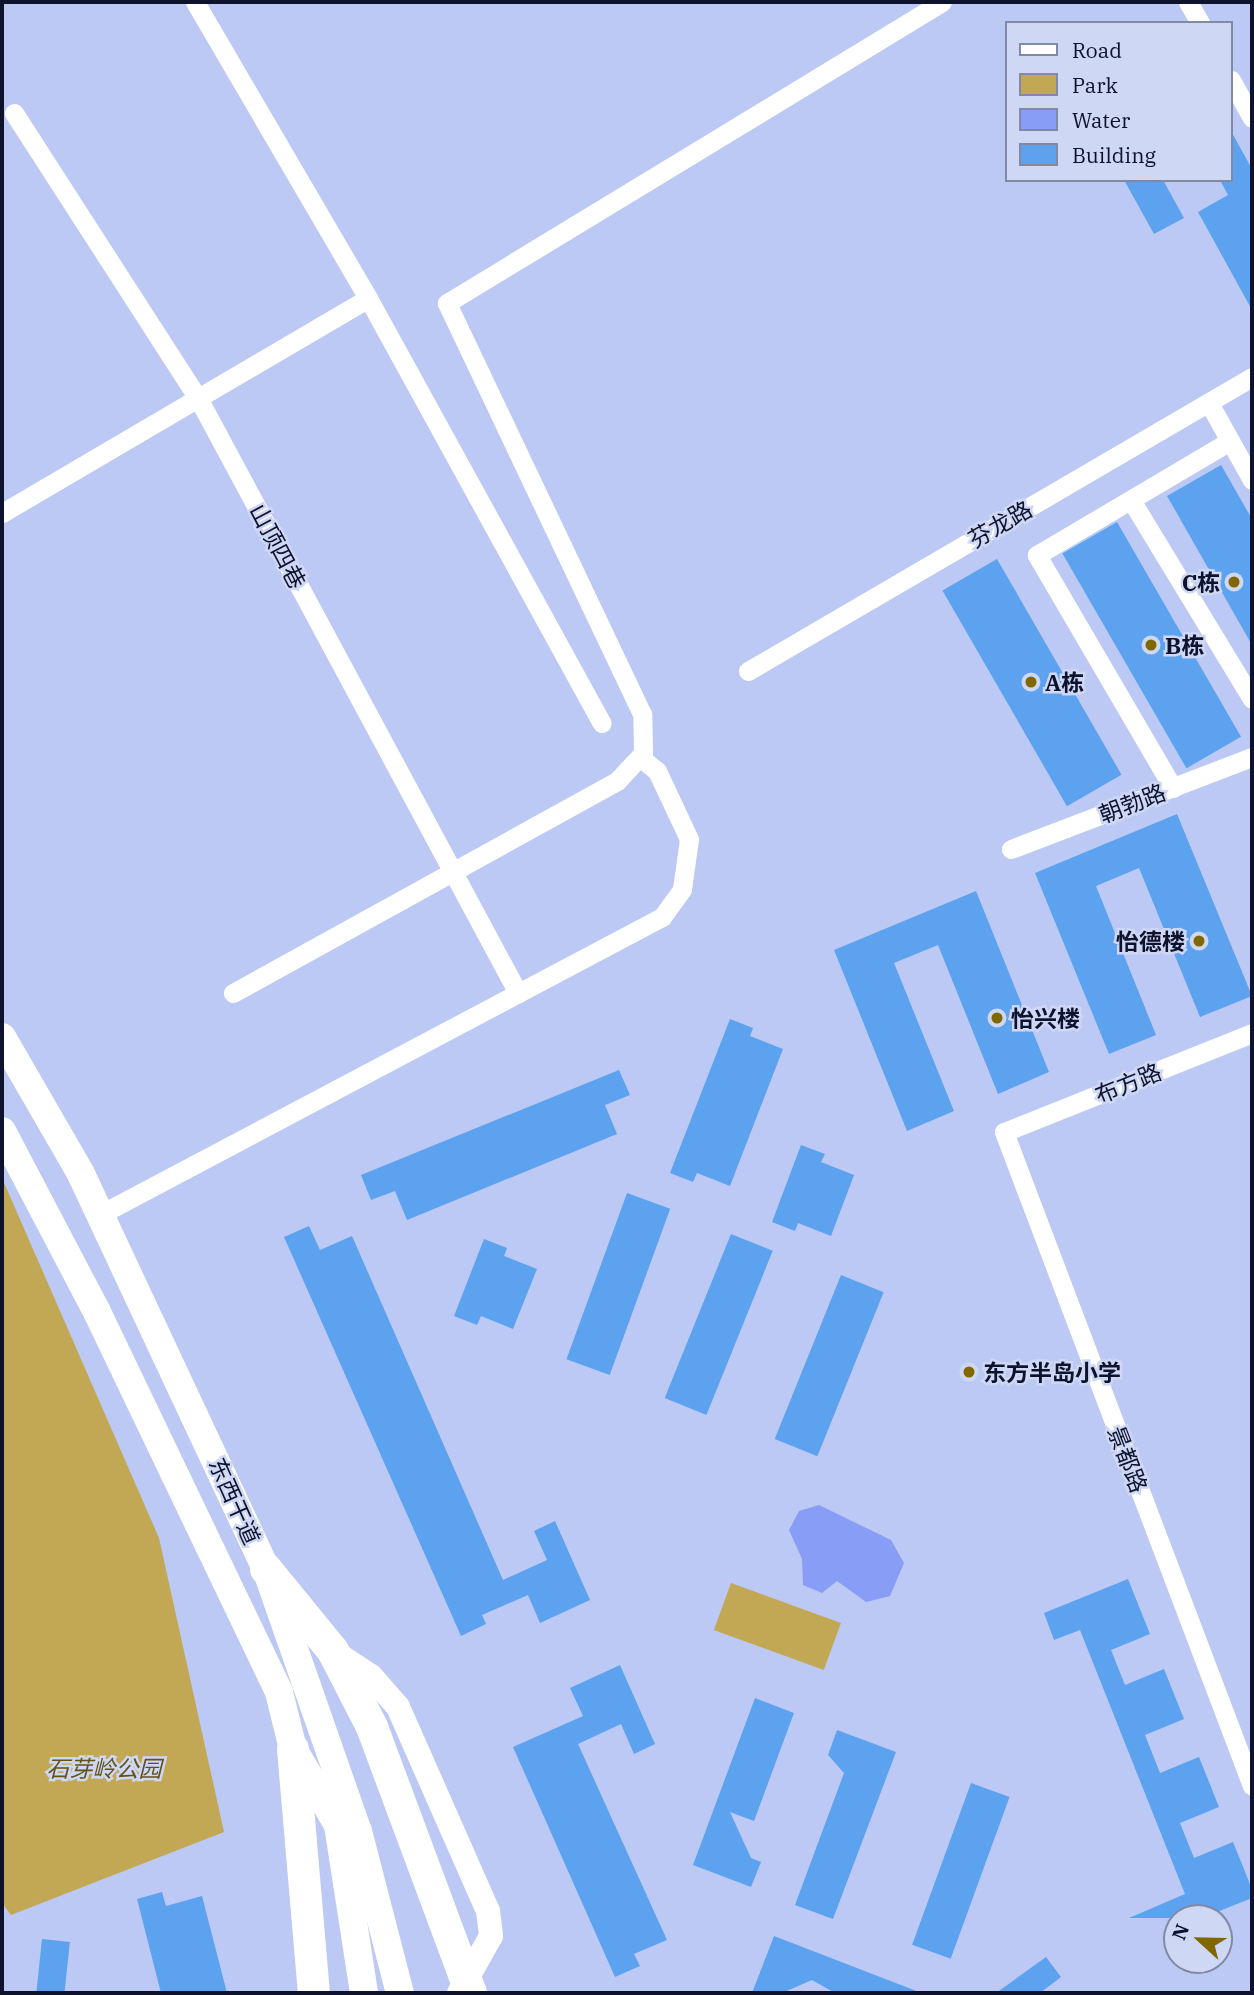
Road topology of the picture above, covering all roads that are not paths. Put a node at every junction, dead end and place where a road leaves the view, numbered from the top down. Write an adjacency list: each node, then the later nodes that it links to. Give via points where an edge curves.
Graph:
1 (195, 2): 8 (street)
2 (942, 2): 19 (street, via 447,303 642,714)
3 (1188, 2): 4 (street)
4 (1198, 21)
5 (1233, 84): 7 (street)
6 (14, 113): 10 (street, 山顶四巷)
7 (1252, 118)
8 (368, 298): 10 (street); 18 (street)
9 (1252, 377): 11 (street, 芬龙路)
10 (198, 398): 15 (street); 23 (street, 山顶四巷)
11 (1209, 403): 12 (street); 16 (street, 芬龙路)
12 (1230, 441): 13 (street); 14 (street)
13 (1252, 480)
14 (1130, 500): 17 (street); 21 (street, via 1037,555)
15 (2, 513)
16 (748, 671)
17 (1252, 699)
18 (602, 723)
19 (640, 757): 23 (street, via 617,781); 25 (street, via 657,771 687,827 676,904)
20 (1252, 757): 21 (street, 朝勃路)
21 (1173, 788): 22 (street, 朝勃路)
22 (1011, 849)
23 (453, 872): 24 (street); 25 (street, 山顶四巷)
24 (233, 993)
25 (518, 993): 30 (street)
26 (1252, 1033): 29 (street, 布方路)
27 (2, 1037): 30 (main road, 东西干道)
28 (2, 1131): 34 (main road, 东西干道, via 97,1312 273,1679)
29 (1003, 1132): 35 (street, 景都路)
30 (101, 1214): 31 (main road, 东西干道)
31 (265, 1569): 32 (main road); 37 (main road, 东西干道)
32 (333, 1651): 33 (street, via 371,1676 398,1707); 36 (main road)
33 (413, 1743): 36 (street); 39 (street, via 488,1911 491,1936)
34 (293, 1749): 37 (main road, 东西干道); 38 (main road)
35 (1252, 1786)
36 (406, 1805): 39 (main road)
37 (350, 1835): 38 (main road); 41 (main road, 东西干道); 42 (main road, 东西干道)
38 (300, 1853): 40 (main road)
39 (463, 1984)
40 (314, 1993)
41 (364, 1993)
42 (400, 1993)

